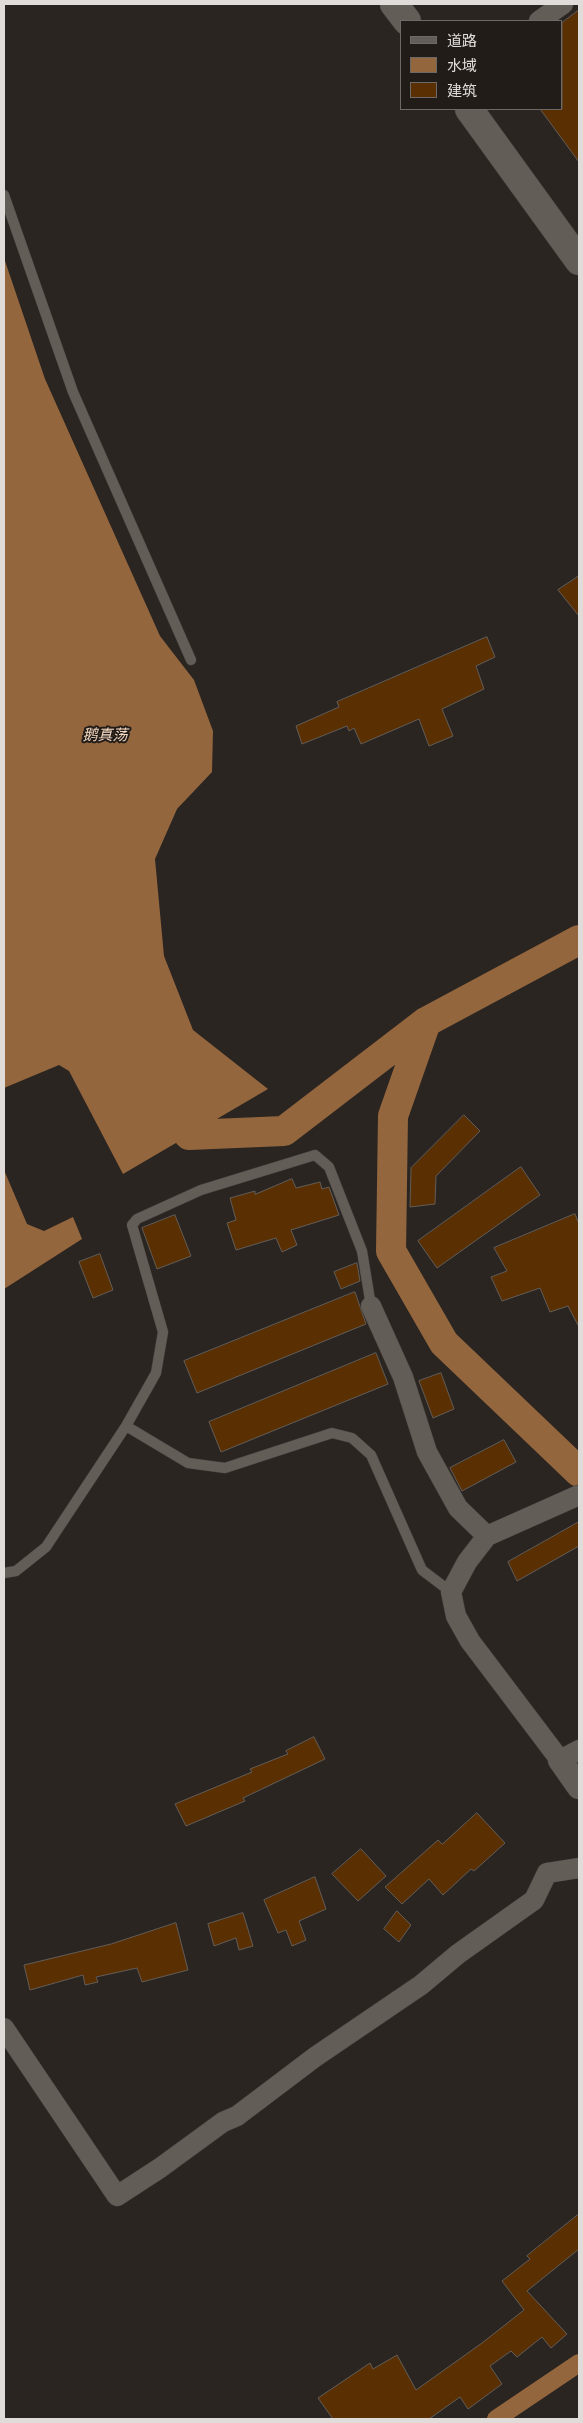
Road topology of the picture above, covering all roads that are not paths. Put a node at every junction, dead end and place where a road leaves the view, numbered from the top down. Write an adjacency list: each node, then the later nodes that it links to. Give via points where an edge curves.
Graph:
1 (394, 4): 3 (main road)
2 (563, 4): 4 (street)
3 (405, 20)
4 (540, 20)
5 (470, 110): 7 (main road)
6 (4, 194): 8 (lane, via 73,392)
7 (579, 261)
8 (191, 660)
9 (371, 1306): 10 (lane, via 362,1251 329,1167 315,1155 201,1190 137,1219 132,1225 163,1332 156,1373); 12 (street, via 403,1377 427,1452 458,1508)
10 (126, 1426): 13 (lane, via 46,1547 16,1571); 14 (lane, via 188,1464 226,1468 332,1433 352,1438 371,1455 422,1570)
11 (574, 1499): 12 (street)
12 (487, 1536): 14 (street, via 467,1562)
13 (4, 1573)
14 (451, 1592): 15 (street, via 456,1616 470,1641)
15 (570, 1755): 16 (street)
16 (579, 1787)
17 (579, 1868): 18 (street, via 547,1873 534,1900 458,1954 421,1985 315,2057 237,2116 223,2122 117,2196)
18 (4, 2028)

